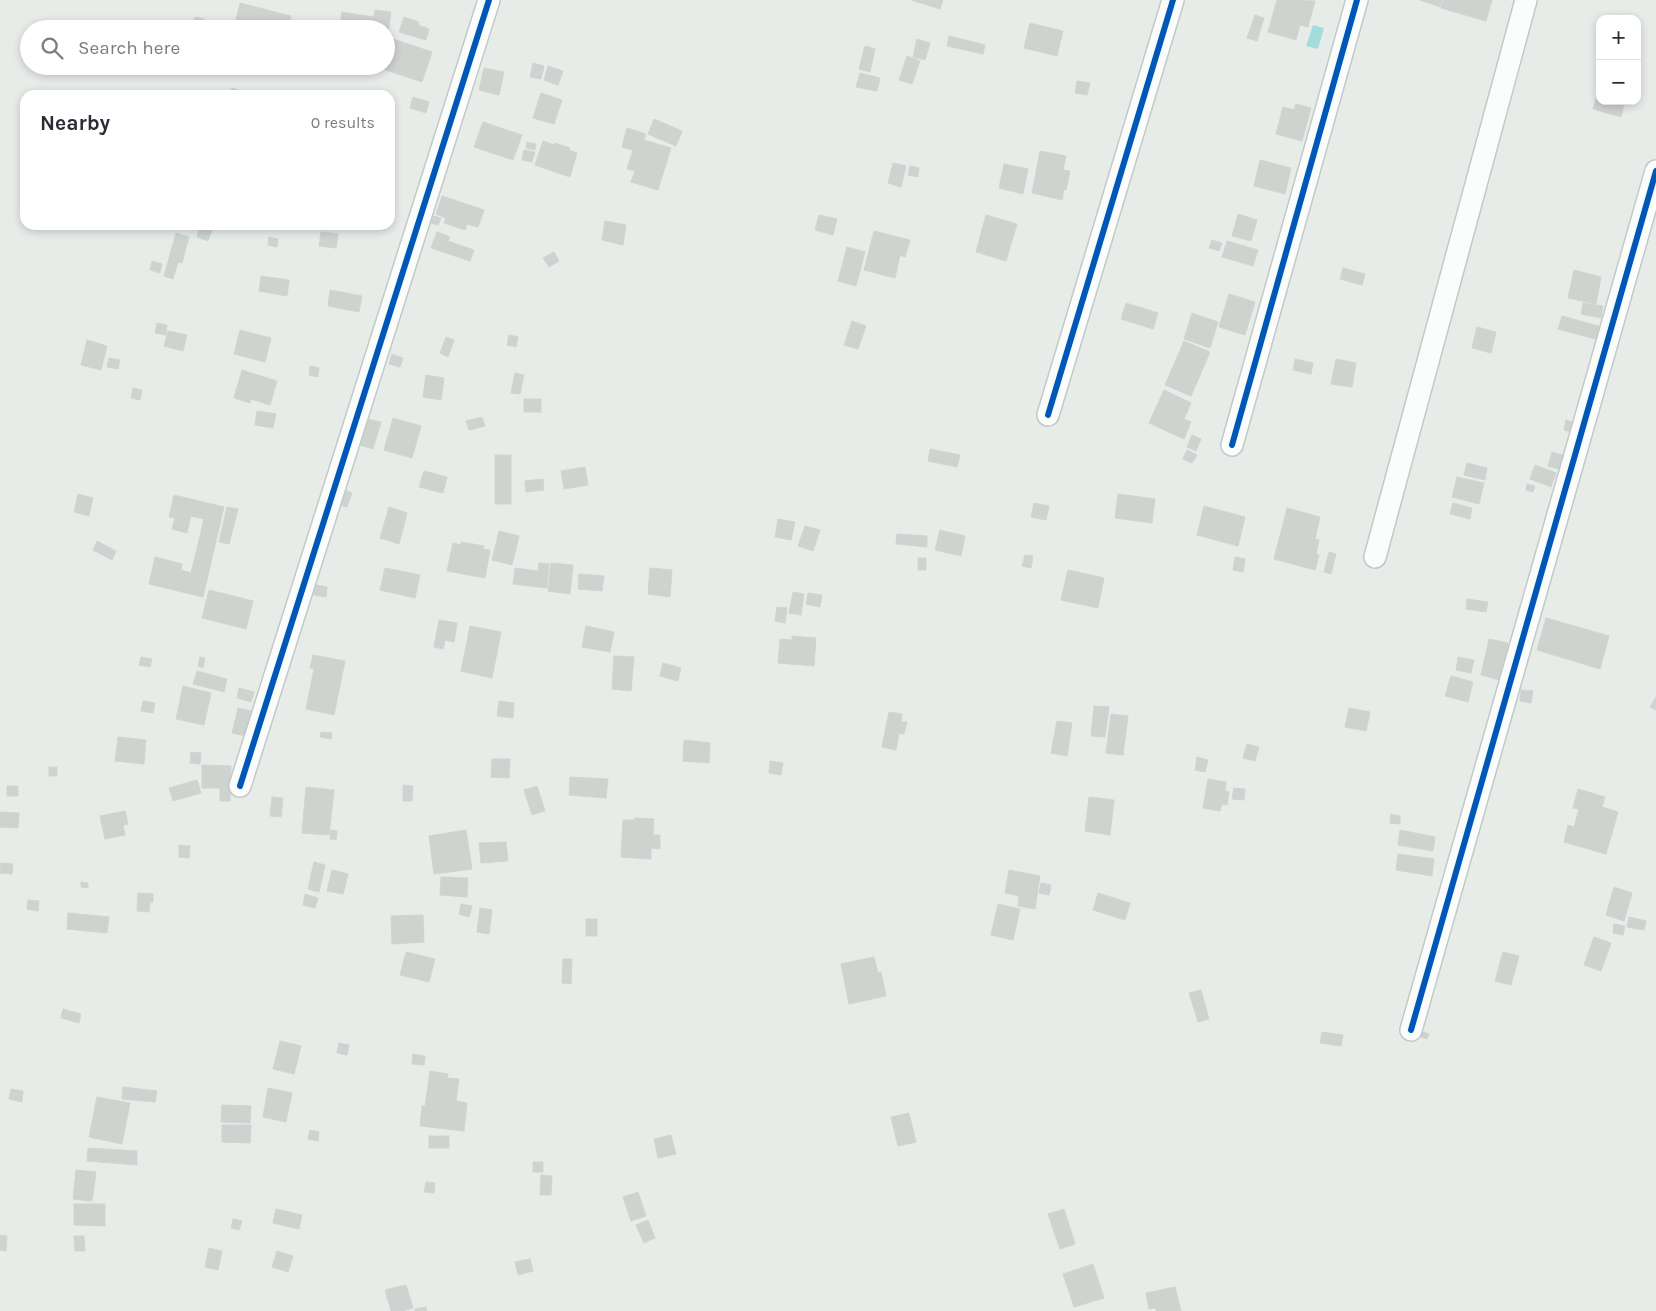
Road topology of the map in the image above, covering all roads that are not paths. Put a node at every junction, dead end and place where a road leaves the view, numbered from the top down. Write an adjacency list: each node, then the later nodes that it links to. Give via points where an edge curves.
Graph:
1 (489, 0): 9 (street)
2 (1173, 0): 6 (street)
3 (1356, 0): 7 (street)
4 (1526, 0): 8 (street)
5 (1656, 171): 10 (street)
6 (1048, 415)
7 (1232, 445)
8 (1375, 557)
9 (240, 786)
10 (1411, 1030)

